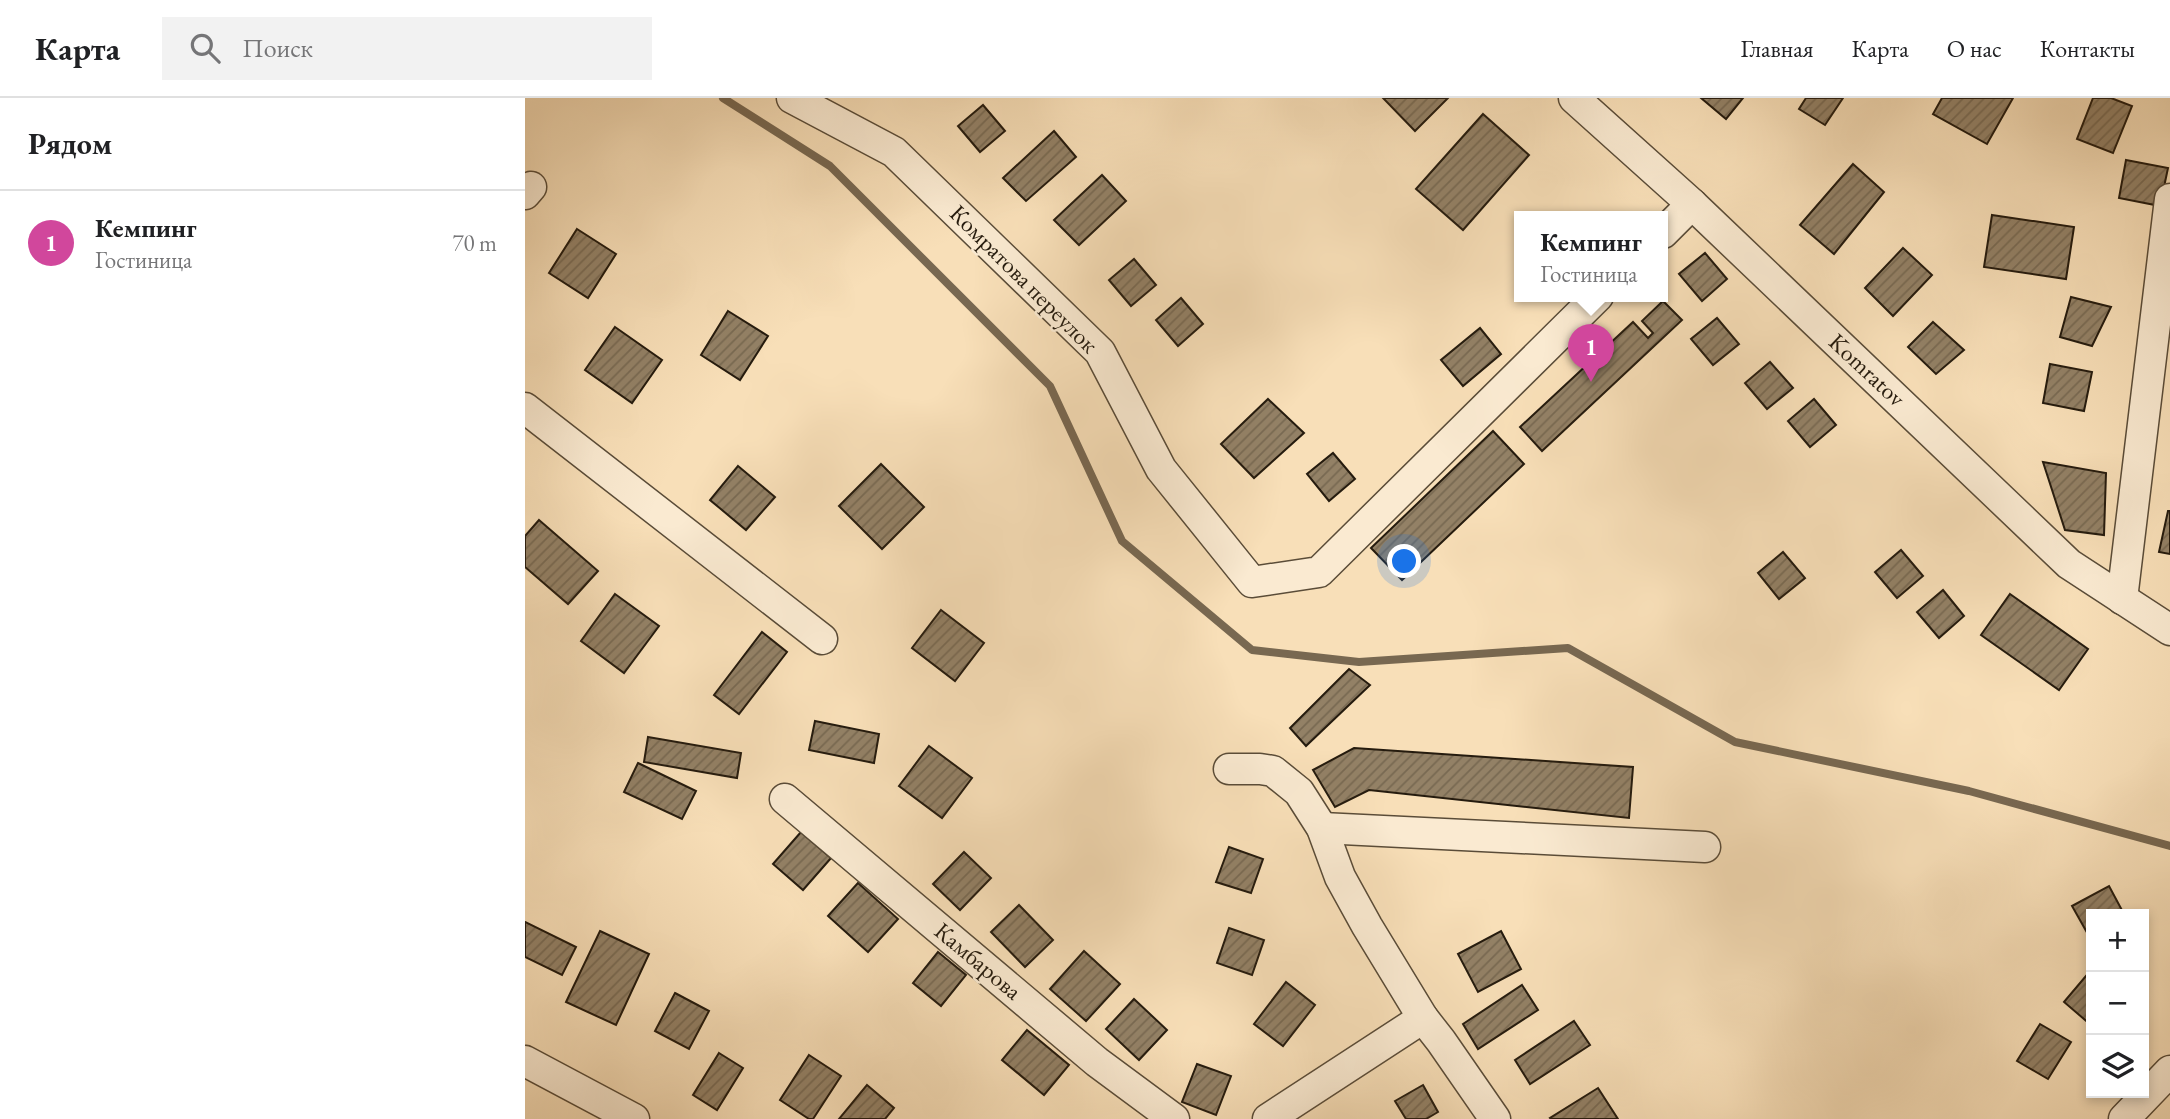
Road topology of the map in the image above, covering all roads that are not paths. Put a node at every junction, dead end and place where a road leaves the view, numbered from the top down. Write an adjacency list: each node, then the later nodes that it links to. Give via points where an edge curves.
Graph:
1 (792, 98): 6 (street, Комратова переулок, via 894,152 1100,352 1161,469 1252,582 1319,572)
2 (1574, 98): 4 (street, Komratov)
3 (2170, 199): 8 (street)
4 (1692, 204): 5 (street); 8 (street, Komratov, via 2069,564)
5 (1668, 228)
6 (1592, 302)
7 (525, 408): 10 (street)
8 (2122, 599): 9 (street, Komratov)
9 (2170, 630)
10 (822, 639)
11 (1229, 769): 13 (street, via 1273,771 1299,792)
12 (785, 799): 19 (street, Камбарова, via 1097,1062)
13 (1322, 828): 14 (street); 15 (street, via 1340,877)
14 (1705, 847)
15 (1423, 1018): 20 (street); 21 (street)
16 (525, 1060): 18 (street)
17 (2170, 1071): 22 (street)
18 (634, 1119)
19 (1174, 1119)
20 (1268, 1119)
21 (1496, 1119)
22 (2124, 1119)

